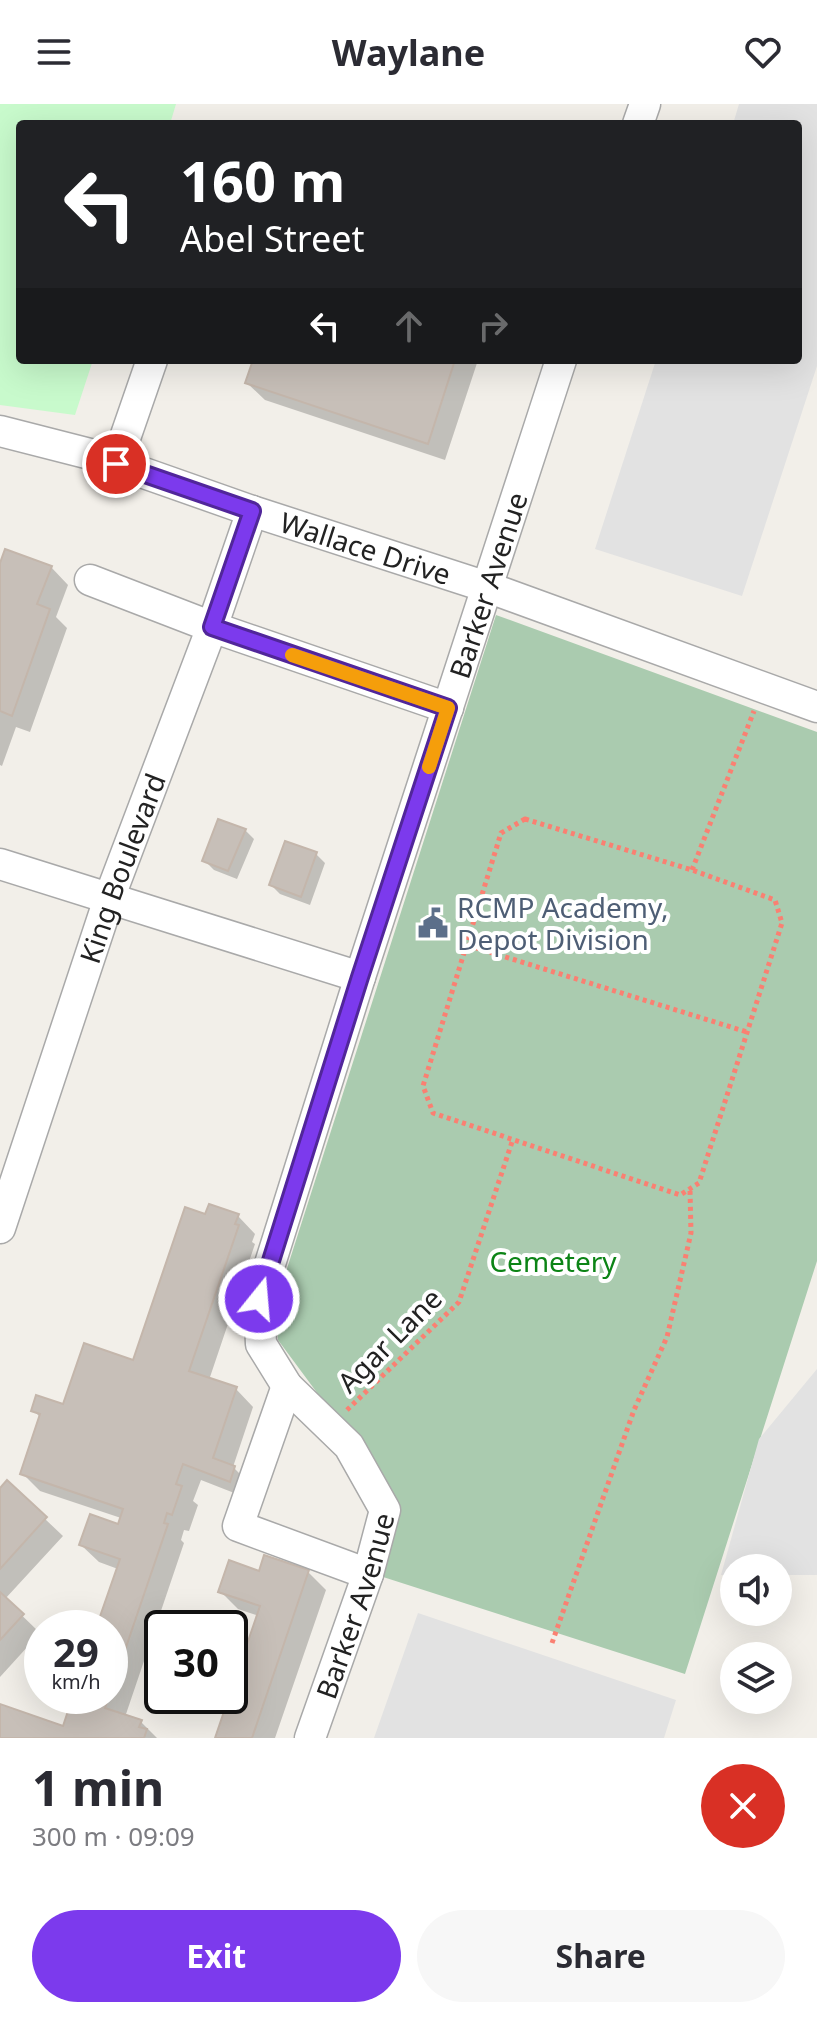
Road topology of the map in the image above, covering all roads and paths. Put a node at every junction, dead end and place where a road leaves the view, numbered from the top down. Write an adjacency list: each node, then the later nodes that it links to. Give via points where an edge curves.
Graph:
1 (151, 364): 4 (street)
2 (560, 364): 7 (street, Barker Avenue)
3 (0, 431): 4 (street, Wallace Drive)
4 (116, 464): 5 (street, Wallace Drive)
5 (252, 511): 7 (street, Wallace Drive); 8 (street, King Boulevard)
6 (90, 580): 8 (street)
7 (487, 587): 9 (street, Wallace Drive); 11 (street, Barker Avenue)
8 (212, 627): 11 (street); 14 (street, King Boulevard)
9 (763, 687): 10 (street, Wallace Drive); 13 (path)
10 (817, 707)
11 (448, 708): 16 (street, Barker Avenue)
12 (0, 864): 14 (street)
13 (692, 870): 15 (path, via 525,819 501,833); 17 (path, via 775,900 782,923)
14 (110, 896): 16 (street); 20 (street, King Boulevard)
15 (467, 945): 17 (path); 18 (path, via 423,1086 433,1113)
16 (360, 977): 21 (street, Barker Avenue, via 259,1299 261,1344)
17 (747, 1032): 19 (path, via 699,1183)
18 (513, 1139): 19 (path, via 680,1195); 22 (path, Agar Lane, via 459,1302)
19 (690, 1189): 24 (path, via 691,1233 667,1337 634,1410)
20 (0, 1228)
21 (287, 1386): 22 (street, Barker Avenue); 23 (street, via 238,1526)
22 (329, 1427): 23 (street, Barker Avenue, via 349,1446 385,1510)
23 (368, 1574): 25 (street, Barker Avenue)
24 (552, 1643)
25 (310, 1738)

